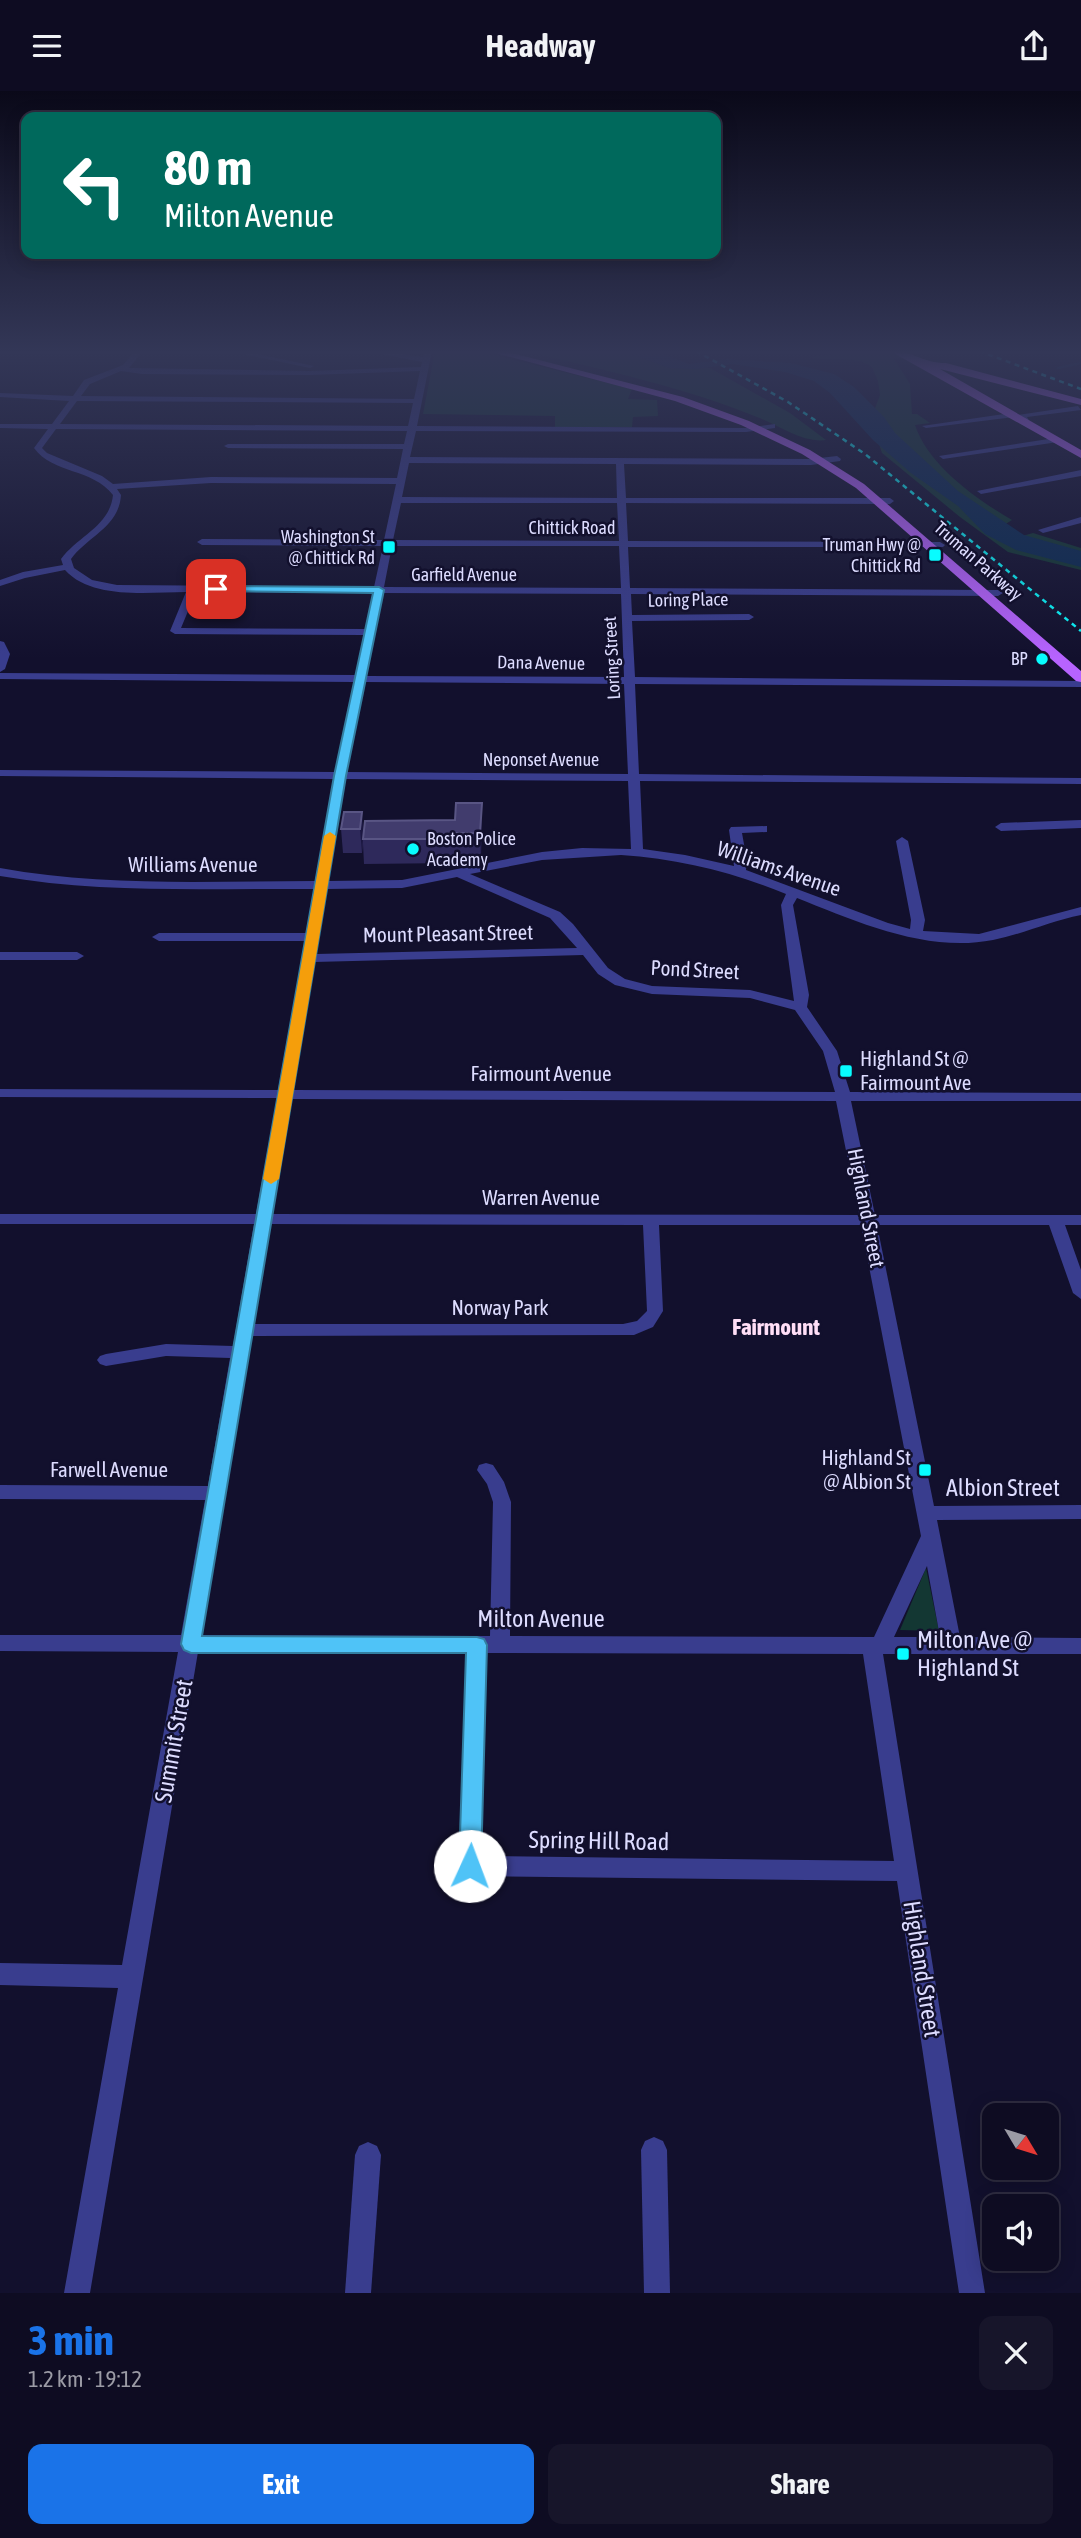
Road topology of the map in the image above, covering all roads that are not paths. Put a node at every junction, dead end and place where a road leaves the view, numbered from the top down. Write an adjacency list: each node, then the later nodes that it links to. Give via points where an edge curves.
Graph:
1 (41, 454): 13 (street, via 93,474)
2 (407, 454): 8 (street, Summit Street)
3 (809, 454): 10 (main road, Truman Parkway)
4 (827, 454): 7 (main road, Truman Parkway)
5 (959, 454): 6 (street)
6 (943, 456)
7 (837, 459): 10 (street); 17 (main road, Truman Parkway)
8 (406, 460): 9 (street); 12 (street, Summit Street)
9 (620, 461): 10 (street); 16 (street, Loring Street)
10 (823, 461): 17 (main road, Truman Parkway)
11 (1081, 473): 14 (street)
12 (401, 481): 13 (street, via 202,480); 15 (street, Summit Street)
13 (112, 487): 24 (street, via 118,498 114,513 69,553)
14 (981, 491)
15 (398, 499): 16 (street); 21 (street, Summit Street)
16 (622, 501): 17 (street); 22 (street, Loring Street)
17 (885, 502): 23 (main road, Truman Parkway)
18 (1081, 520): 19 (street)
19 (1043, 530)
20 (202, 542): 21 (street, Chittick Road)
21 (389, 542): 22 (street, Chittick Road); 27 (street, Summit Street)
22 (624, 544): 23 (street, Chittick Road); 28 (street, Loring Street)
23 (935, 545): 29 (main road, Truman Parkway)
24 (67, 567): 25 (street); 26 (street, Garfield Avenue, via 78,577 107,586)
25 (0, 583)
26 (192, 589): 27 (street, Garfield Avenue); 32 (street, via 175,631)
27 (379, 590): 28 (street, Garfield Avenue); 32 (street, Summit Street)
28 (626, 592): 29 (street, Garfield Avenue); 31 (street, Loring Street)
29 (992, 594): 34 (main road, Truman Parkway); 37 (main road, Truman Parkway)
30 (749, 617): 31 (street, Loring Place)
31 (627, 618): 39 (street, Loring Street)
32 (370, 632): 38 (street, Summit Street)
33 (0, 644): 35 (street, via 5,654)
34 (1081, 664)
35 (0, 669)
36 (0, 676): 38 (street, Dana Avenue)
37 (1081, 678)
38 (360, 679): 39 (street, Dana Avenue); 42 (street, Summit Street)
39 (630, 681): 40 (street, Dana Avenue); 43 (street, Loring Street)
40 (1081, 684)
41 (0, 773): 42 (street, Neponset Avenue)
42 (340, 776): 43 (street, Neponset Avenue); 53 (street, Summit Street)
43 (635, 778): 44 (street, Neponset Avenue); 49 (street, Loring Street)
44 (1081, 781)
45 (1081, 824): 46 (street)
46 (1001, 827)
47 (763, 829): 51 (street, via 735,830)
48 (902, 841): 56 (street, via 918,920)
49 (637, 852): 51 (street, Williams Avenue); 52 (street, Williams Avenue, via 558,854)
50 (0, 872): 53 (street, Williams Avenue, via 79,883)
51 (739, 872): 54 (street, Williams Avenue)
52 (458, 873): 53 (street, Williams Avenue, via 400,885); 59 (street, Pond Street, via 555,915)
53 (321, 884): 58 (street, Summit Street)
54 (795, 893): 56 (street, Williams Avenue, via 867,921); 63 (street, via 787,905 802,995)
55 (1081, 911): 56 (street, Williams Avenue, via 996,937 955,939)
56 (916, 933)
57 (159, 937): 58 (street)
58 (313, 937): 62 (street, Summit Street)
59 (587, 950): 62 (street, Mount Pleasant Street); 63 (street, Pond Street, via 607,975 635,987 750,994)
60 (0, 956): 61 (street)
61 (76, 956)
62 (309, 958): 65 (street, Summit Street)
63 (800, 1007): 66 (street, Highland Street, via 833,1057)
64 (0, 1093): 65 (street, Fairmount Avenue)
65 (286, 1094): 66 (street, Fairmount Avenue); 69 (street, Summit Street)
66 (843, 1096): 67 (street, Fairmount Avenue); 71 (street, Highland Street)
67 (1081, 1097)
68 (0, 1219): 69 (street, Warren Avenue)
69 (264, 1219): 70 (street, Warren Avenue); 75 (street, Summit Street)
70 (651, 1219): 71 (street, Warren Avenue); 75 (street, Norway Park, via 655,1311 645,1324 631,1329)
71 (868, 1220): 72 (street, Warren Avenue); 82 (street, Highland Street)
72 (1055, 1220): 73 (street, Warren Avenue); 74 (street)
73 (1081, 1220)
74 (1081, 1293)
75 (245, 1330): 76 (street, Summit Street)
76 (241, 1352): 77 (street, via 166,1350); 80 (street, Summit Street)
77 (106, 1360)
78 (486, 1470): 87 (street, via 502,1502)
79 (0, 1492): 80 (street, Farwell Avenue)
80 (217, 1493): 85 (street, Summit Street)
81 (1081, 1512): 82 (street, Albion Street)
82 (926, 1513): 83 (street, Highland Street)
83 (930, 1536): 88 (street); 89 (street, Highland Street)
84 (0, 1643): 85 (street, Milton Avenue)
85 (191, 1644): 86 (street, Milton Avenue); 93 (street, Summit Street)
86 (477, 1645): 87 (street, Milton Avenue); 91 (street, Spring Hill Road, via 470,1866)
87 (500, 1645): 88 (street, Milton Avenue)
88 (876, 1646): 89 (street, Milton Avenue); 91 (street, Highland Street)
89 (952, 1646): 90 (street, Milton Avenue)
90 (1081, 1646)
91 (907, 1871): 99 (street, Highland Street)
92 (0, 1974): 93 (street)
93 (133, 1977): 96 (street, Summit Street)
94 (654, 2150): 98 (street)
95 (368, 2155): 97 (street)
96 (77, 2293)
97 (358, 2293)
98 (657, 2293)
99 (972, 2293)

